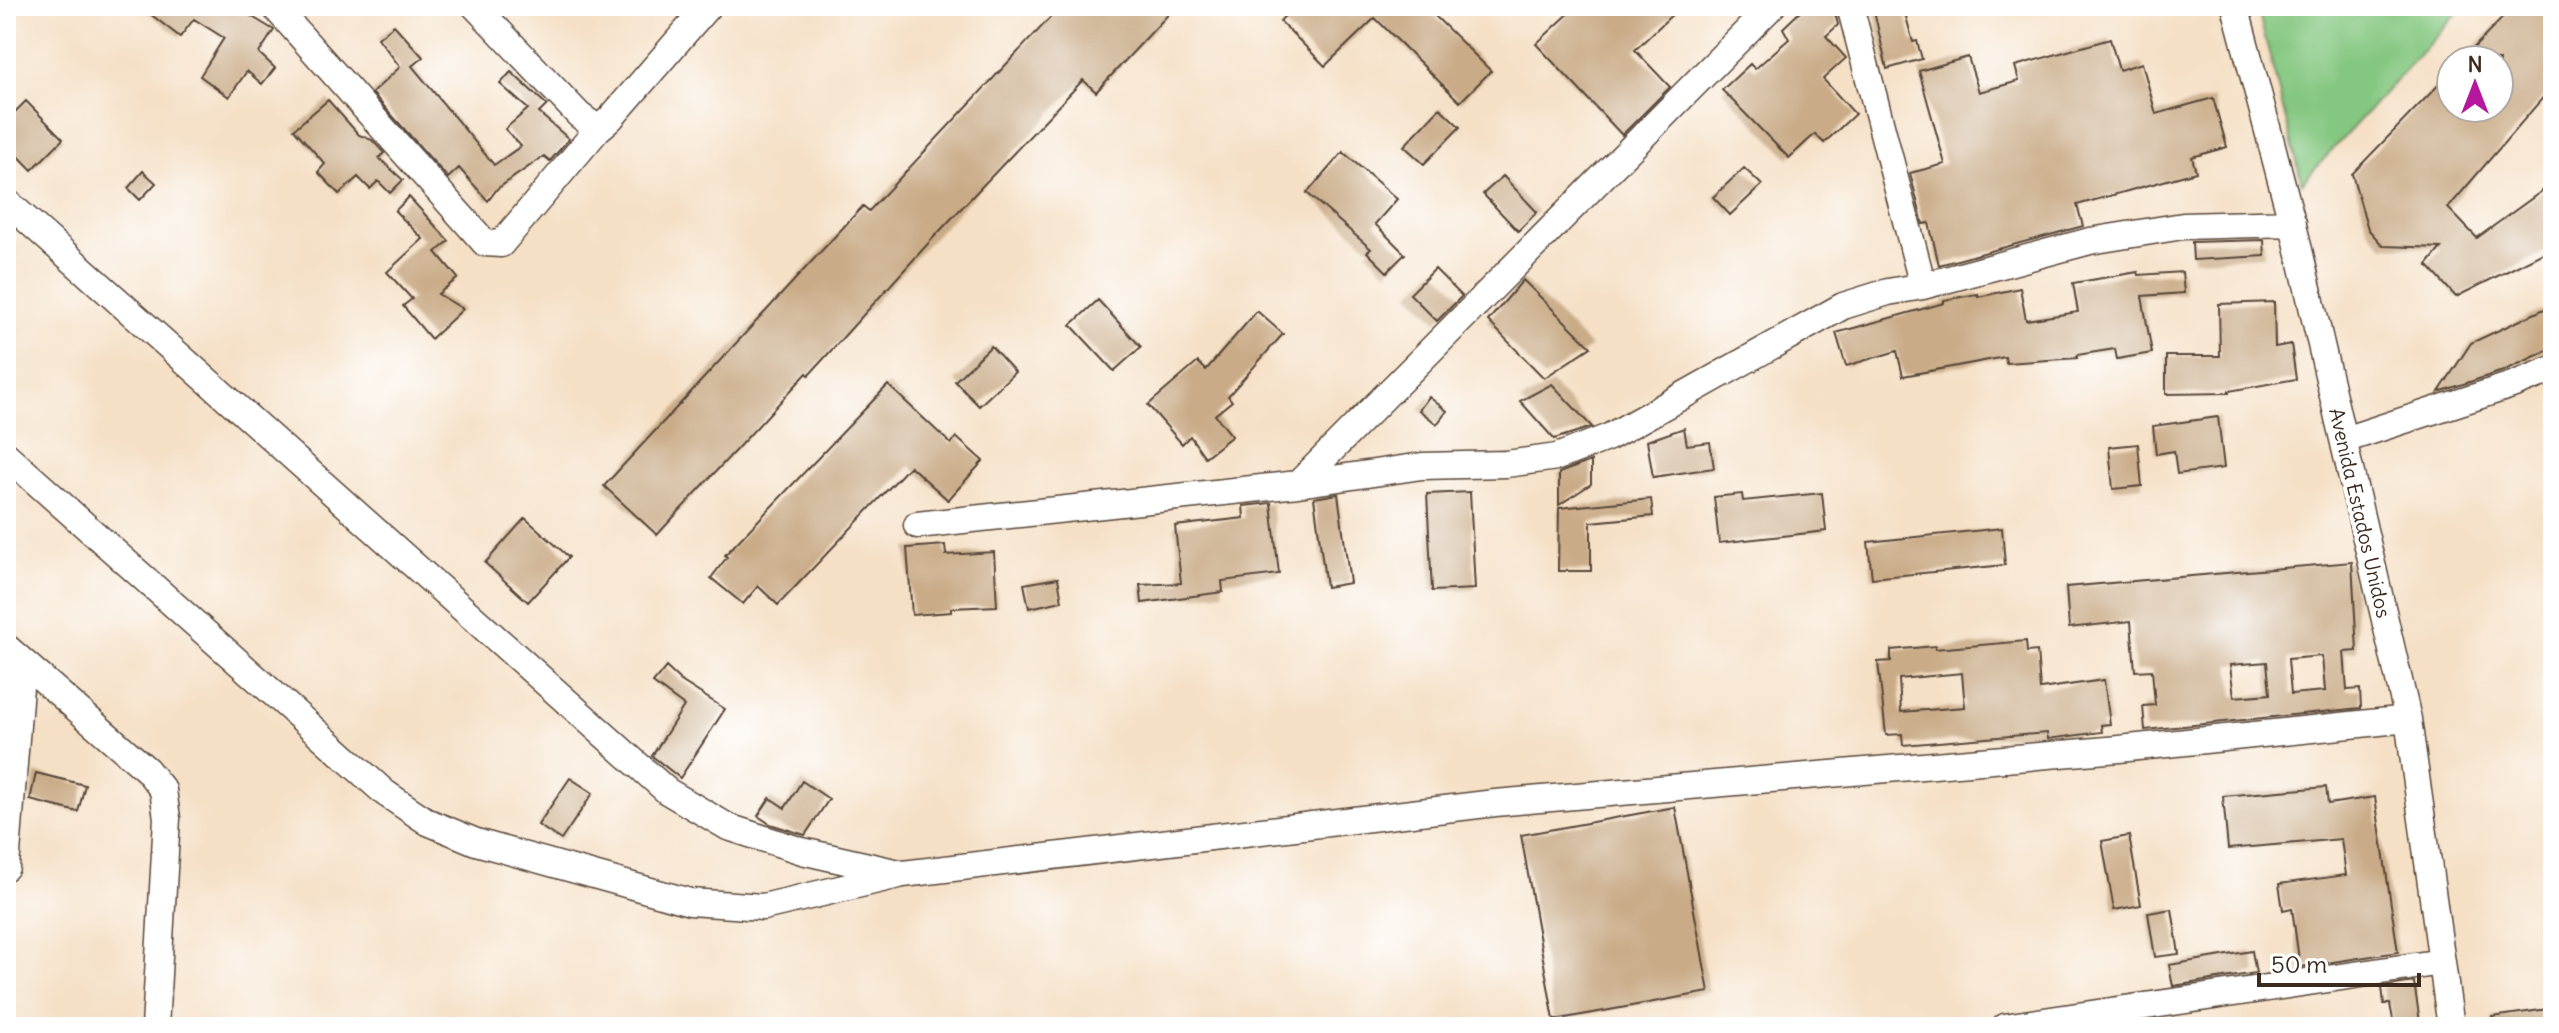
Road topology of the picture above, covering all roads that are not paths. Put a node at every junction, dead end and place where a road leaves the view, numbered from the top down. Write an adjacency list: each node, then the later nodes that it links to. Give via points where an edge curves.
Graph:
1 (274, 6): 7 (street, via 485,243 501,244)
2 (475, 6): 7 (street)
3 (1772, 6): 14 (street)
4 (1850, 6): 10 (street)
5 (2235, 6): 9 (street, Avenida Estados Unidos)
6 (693, 11): 7 (street)
7 (598, 129)
8 (6, 201): 19 (street, via 667,791 728,827)
9 (2293, 223): 10 (street, via 2139,232); 12 (street, Avenida Estados Unidos)
10 (1923, 286): 14 (street, via 1843,306 1609,437 1557,457 1422,466)
11 (2553, 369): 12 (street)
12 (2344, 440): 17 (street, Avenida Estados Unidos)
13 (6, 455): 19 (street, via 385,793 428,822 476,842 690,902 763,907)
14 (1298, 484): 15 (street)
15 (917, 525)
16 (14, 654): 18 (street); 21 (street, via 163,790 167,818)
17 (2408, 719): 19 (street, via 1495,803); 20 (street, Avenida Estados Unidos)
18 (6, 867)
19 (903, 874)
20 (2442, 962): 22 (street); 23 (street, Avenida Estados Unidos)
21 (155, 1027)
22 (2004, 1027)
23 (2451, 1027)

